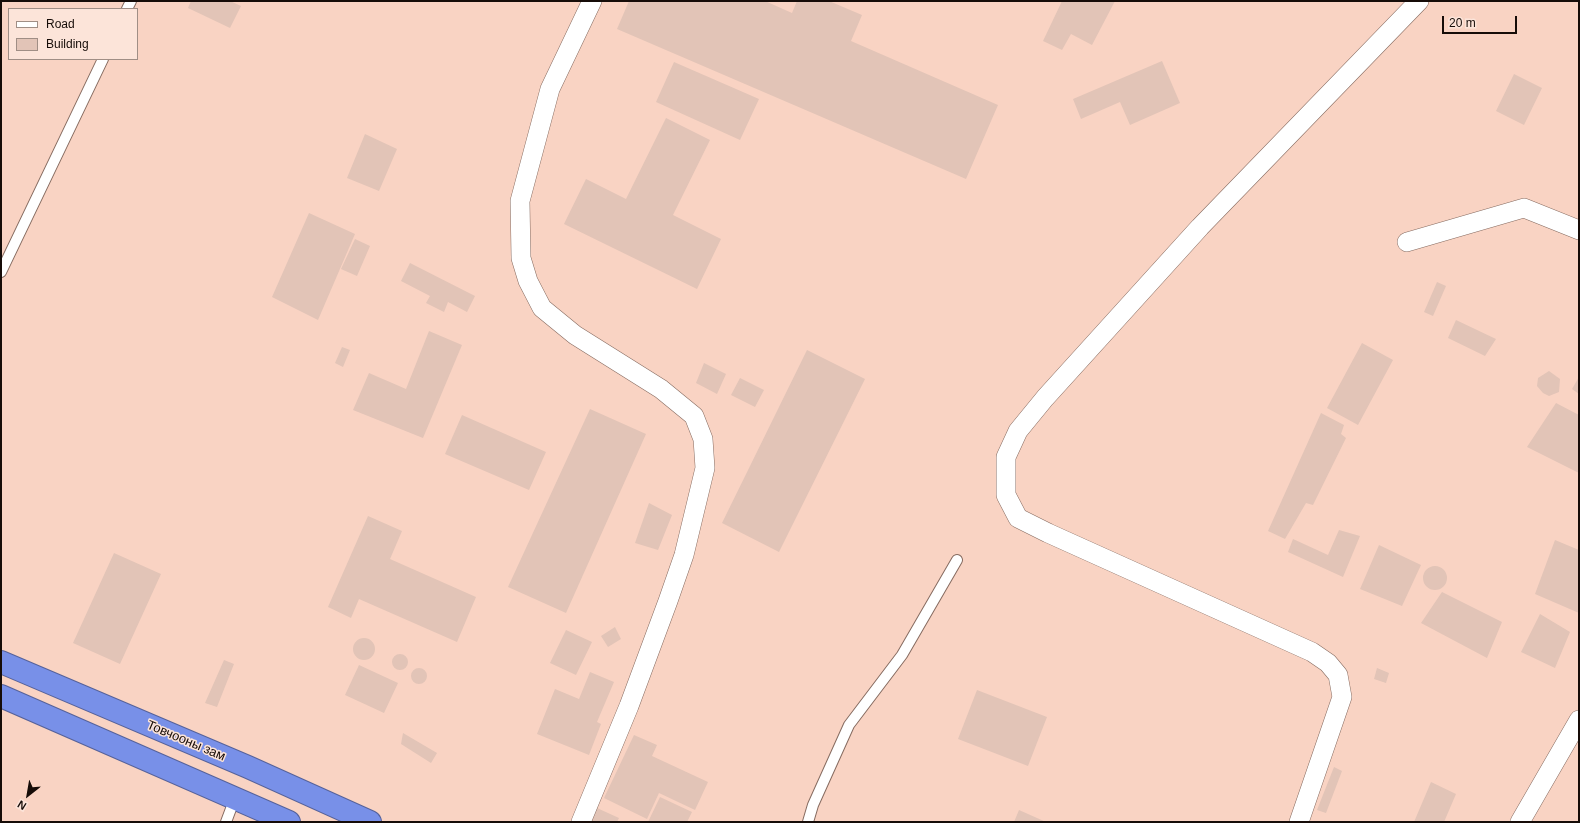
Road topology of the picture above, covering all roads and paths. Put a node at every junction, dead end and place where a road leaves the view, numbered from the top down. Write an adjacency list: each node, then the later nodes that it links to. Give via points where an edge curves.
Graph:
1 (592, 1): 15 (street, via 550,88 520,201 521,258 528,281 542,308 576,335 661,389 694,416 703,439 705,468 684,555 668,601 629,706)
2 (1419, 1): 17 (street, via 1200,227 1050,392 1018,431 1006,457 1006,495 1018,518 1312,652 1328,663 1338,675 1342,698)
3 (103, 60): 6 (lane)
4 (1579, 230): 5 (street, via 1524,208)
5 (1407, 242)
6 (1, 272)
7 (957, 560): 16 (lane, via 902,655 849,725 813,805)
8 (1, 662): 14 (highway, Товчооны зам)
9 (1, 696): 11 (highway)
10 (1579, 720): 18 (street)
11 (235, 798): 12 (lane); 13 (highway)
12 (226, 822)
13 (289, 822)
14 (370, 822)
15 (581, 822)
16 (808, 822)
17 (1299, 822)
18 (1520, 822)

